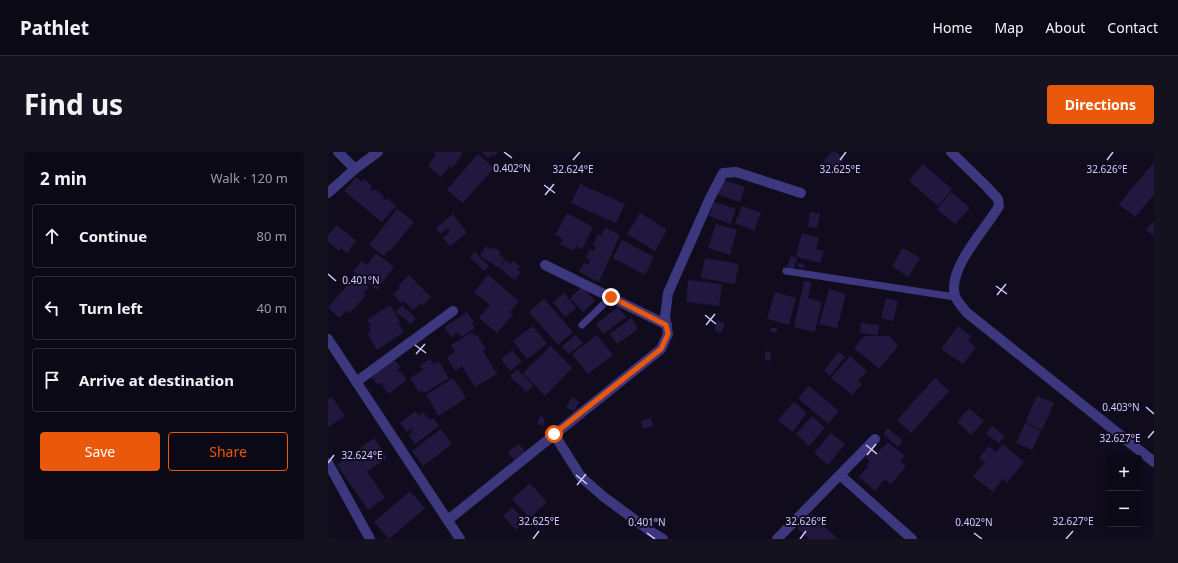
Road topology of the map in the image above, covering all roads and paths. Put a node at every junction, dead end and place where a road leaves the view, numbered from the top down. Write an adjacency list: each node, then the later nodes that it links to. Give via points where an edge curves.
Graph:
1 (338, 152): 4 (street)
2 (378, 152): 4 (street)
3 (951, 152): 10 (street, via 998,199 1000,206 960,263 954,281)
4 (355, 169): 5 (street)
5 (328, 193)
6 (801, 193): 13 (street, via 736,172 723,173 668,293)
7 (545, 265): 9 (street)
8 (786, 271): 10 (lane)
9 (611, 297): 12 (lane); 13 (street)
10 (955, 297): 18 (street, via 966,312)
11 (453, 311): 15 (street)
12 (582, 325)
13 (666, 325): 16 (street, via 668,334 661,349)
14 (328, 339): 15 (street)
15 (356, 382): 21 (street)
16 (554, 434): 21 (street); 24 (street, via 581,477 604,497)
17 (875, 439): 20 (street)
18 (1154, 462)
19 (328, 463): 22 (street)
20 (840, 475): 25 (street); 26 (street)
21 (448, 520): 23 (street)
22 (370, 539)
23 (460, 539)
24 (663, 539)
25 (777, 539)
26 (912, 539)

